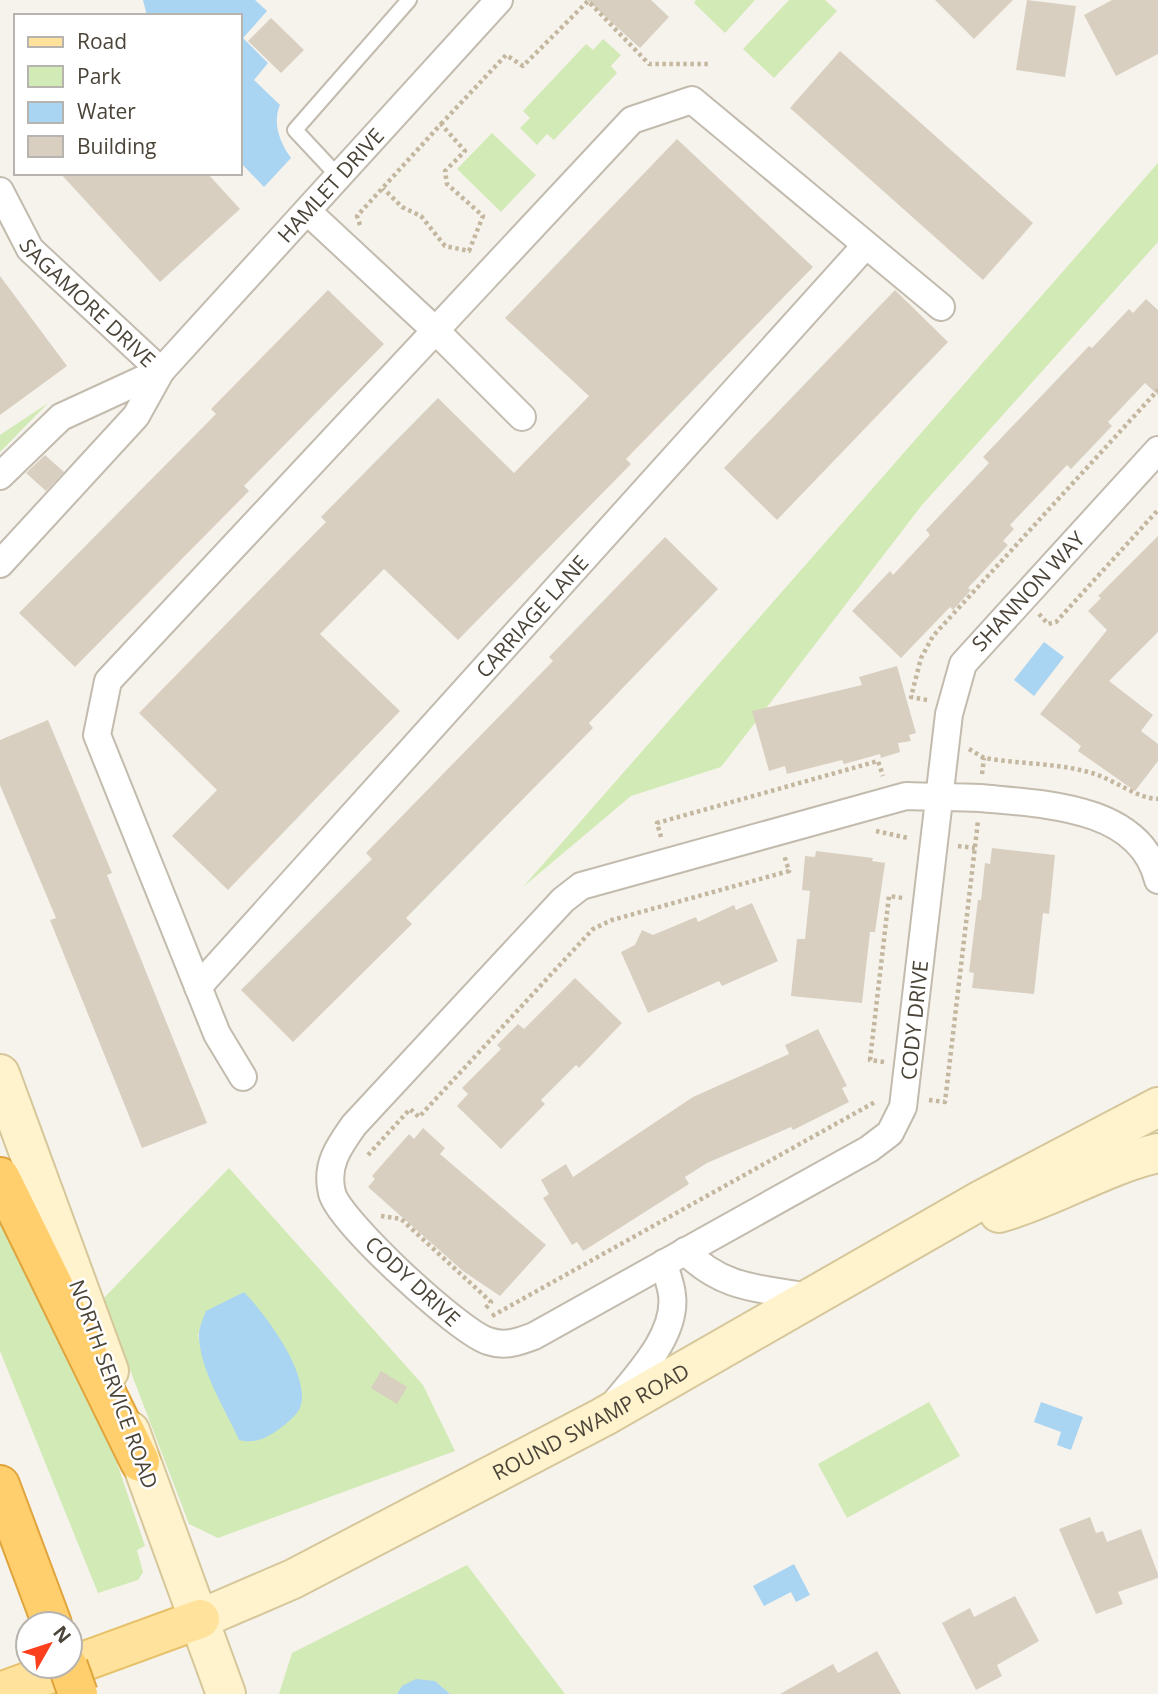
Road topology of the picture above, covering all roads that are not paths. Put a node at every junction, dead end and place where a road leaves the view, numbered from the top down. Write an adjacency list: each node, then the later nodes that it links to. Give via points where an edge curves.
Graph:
1 (410, 0): 3 (lane, via 295,130)
2 (499, 0): 3 (street, HAMLET DRIVE)
3 (338, 176): 5 (street, HAMLET DRIVE)
4 (0, 191): 9 (street, SAGAMORE DRIVE, via 30,249)
5 (307, 211): 8 (street); 9 (street, HAMLET DRIVE)
6 (866, 246): 7 (street); 8 (street, via 692,100 632,120); 16 (street, CARRIAGE LANE)
7 (941, 307)
8 (436, 331): 10 (street); 16 (street, via 108,681 97,735)
9 (161, 371): 12 (street, HAMLET DRIVE, via 61,417); 13 (street, HAMLET DRIVE, via 136,416)
10 (522, 417)
11 (1158, 450): 14 (street, SHANNON WAY, via 962,664 949,714)
12 (0, 476)
13 (0, 564)
14 (939, 797): 15 (street, CODY DRIVE, via 1052,805 1094,814 1126,834); 23 (street, CODY DRIVE, via 908,1076 903,1107 890,1133); 23 (street, CODY DRIVE, via 906,796 581,886 354,1125 335,1151 330,1174 332,1194 341,1212 454,1321 492,1343 510,1345 534,1336)
15 (1157, 868)
16 (198, 987): 18 (street, via 217,1034)
17 (0, 1074): 26 (main road, NORTH SERVICE ROAD)
18 (243, 1077)
19 (1158, 1107): 22 (main road, ROUND SWAMP ROAD)
20 (1158, 1153): 22 (main road, via 1094,1174 1025,1206)
21 (0, 1177): 26 (highway)
22 (922, 1234): 24 (main road, ROUND SWAMP ROAD)
23 (674, 1257): 24 (street, via 725,1282); 25 (street, via 668,1326 647,1363)
24 (816, 1298): 25 (main road, ROUND SWAMP ROAD)
25 (603, 1418): 29 (main road, ROUND SWAMP ROAD, via 293,1579)
26 (140, 1462): 29 (main road, NORTH SERVICE ROAD)
27 (0, 1485): 28 (highway)
28 (47, 1610)
29 (200, 1619): 30 (main road, ROUND SWAMP ROAD); 31 (main road, NORTH SERVICE ROAD)
30 (0, 1692)
31 (226, 1694)

